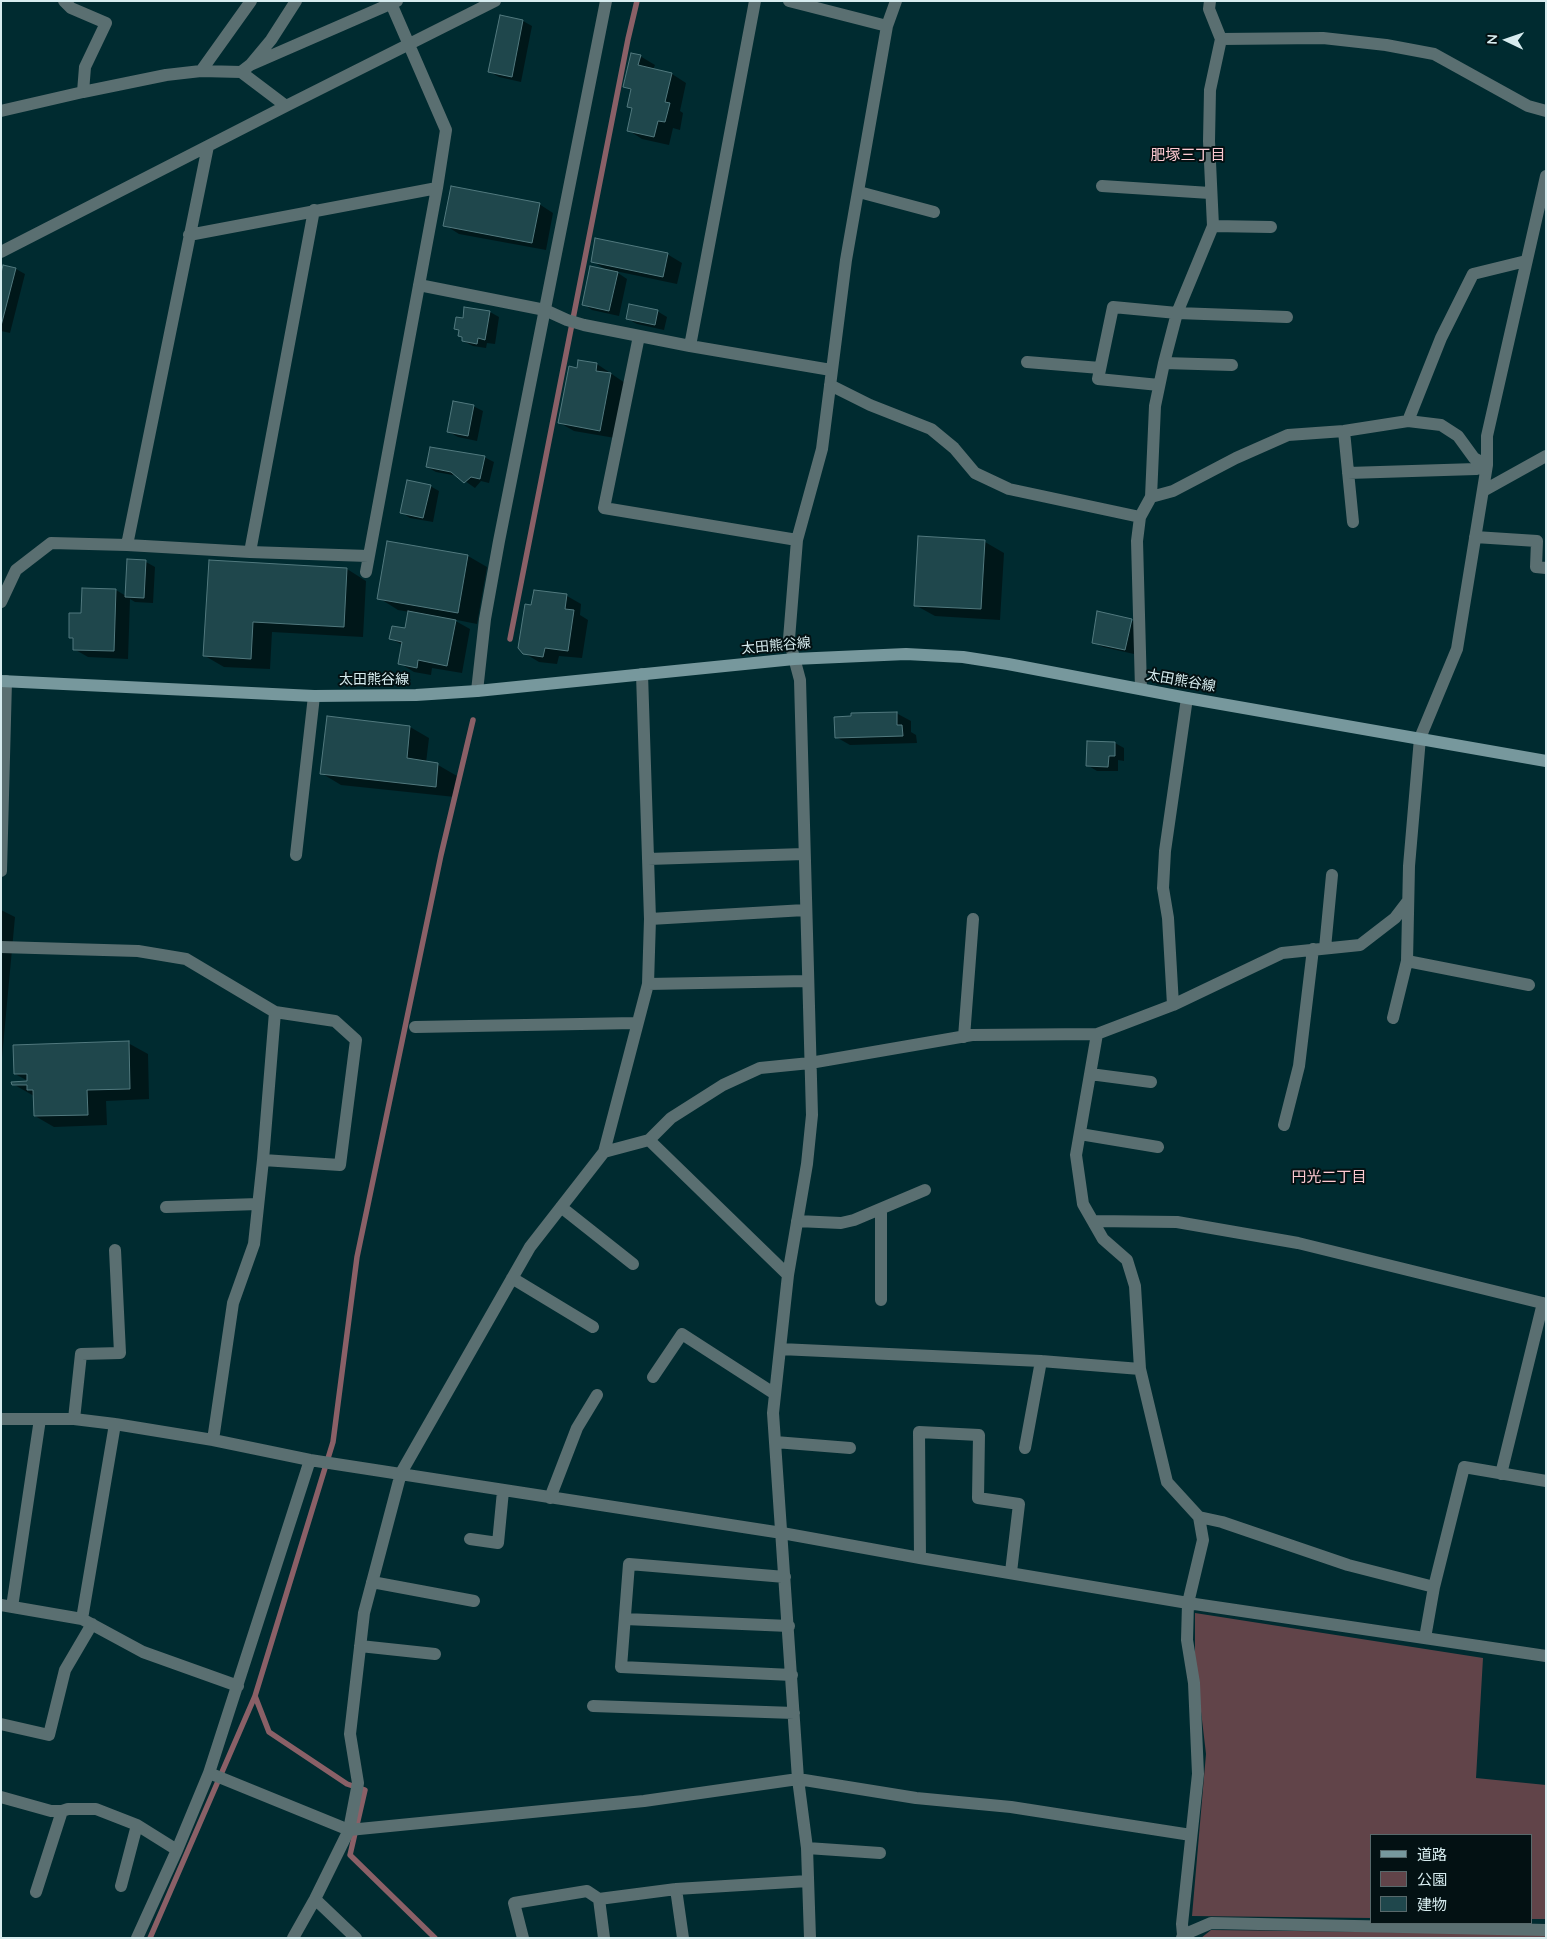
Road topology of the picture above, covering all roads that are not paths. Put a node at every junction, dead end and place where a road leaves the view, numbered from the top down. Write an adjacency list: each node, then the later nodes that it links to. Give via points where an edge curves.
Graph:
1 (64, 1): 16 (street, via 71,8 106,24 85,67)
2 (250, 1): 15 (street)
3 (296, 1): 14 (street, via 271,40)
4 (496, 1): 13 (street)
5 (606, 1): 34 (street)
6 (755, 1): 38 (street)
7 (789, 1): 11 (street)
8 (896, 1): 11 (street)
9 (1210, 1): 12 (street)
10 (393, 2): 13 (street); 14 (street)
11 (887, 26): 24 (street)
12 (1220, 39): 19 (street, via 1322,38 1434,54 1528,106); 25 (street, via 1210,90)
13 (408, 45): 17 (street); 23 (street, via 446,130)
14 (246, 69): 15 (street); 17 (street)
15 (201, 71): 16 (street)
16 (84, 92): 18 (street)
17 (286, 106): 20 (street)
18 (1, 111)
19 (1546, 112)
20 (208, 146): 30 (street); 31 (street)
21 (1546, 176): 32 (street)
22 (1102, 186): 25 (street)
23 (437, 188): 26 (street); 33 (street)
24 (859, 192): 27 (street); 43 (street, via 846,260)
25 (1210, 193): 28 (street)
26 (314, 210): 30 (street); 58 (street)
27 (934, 212)
28 (1212, 226): 29 (street); 35 (street)
29 (1271, 227)
30 (189, 235): 57 (street)
31 (1, 252)
32 (1526, 261): 46 (street, via 1473,274 1441,338); 49 (street, via 1487,436)
33 (418, 285): 34 (street); 59 (street)
34 (545, 310): 37 (street, via 584,325); 67 (street, via 485,619)
35 (1177, 313): 36 (street); 40 (street); 42 (street, via 1113,307)
36 (1287, 317)
37 (639, 336): 38 (street); 56 (street, via 604,508)
38 (690, 346): 43 (street)
39 (1027, 362): 42 (street)
40 (1164, 363): 41 (street); 44 (street)
41 (1232, 365)
42 (1100, 368): 44 (street, via 1098,379)
43 (832, 370): 45 (street)
44 (1158, 385): 52 (street)
45 (830, 386): 53 (street, via 931,429 954,448 975,473 1009,489); 56 (street, via 822,449)
46 (1408, 421): 47 (street); 49 (street, via 1442,425 1458,436 1474,458)
47 (1344, 431): 50 (street); 52 (street, via 1288,435 1173,491)
48 (1546, 456): 51 (street)
49 (1487, 465): 50 (street, via 1476,469); 51 (street)
50 (1348, 473): 54 (street)
51 (1482, 491): 55 (street)
52 (1151, 497): 53 (street)
53 (1140, 517): 66 (street, via 1137,541)
54 (1353, 522)
55 (1475, 537): 60 (street, via 1537,540 1536,567); 70 (street, via 1457,649)
56 (797, 540): 63 (street, via 789,639)
57 (127, 545): 58 (street); 62 (street, via 51,543 16,570)
58 (250, 552): 59 (street)
59 (368, 556): 61 (street)
60 (1546, 568)
61 (366, 572)
62 (1, 602)
63 (794, 659): 64 (main road, 太田熊谷線); 66 (main road, 太田熊谷線, via 906,654 963,657); 72 (street, via 800,680)
64 (642, 674): 67 (main road, 太田熊谷線); 74 (street)
65 (3, 681): 68 (main road, 太田熊谷線); 75 (street)
66 (1141, 689): 69 (main road, 太田熊谷線)
67 (477, 691): 68 (main road, 太田熊谷線)
68 (314, 696): 73 (street)
69 (1187, 698): 70 (main road, 太田熊谷線); 87 (street, via 1165,851 1163,888)
70 (1420, 738): 71 (main road, 太田熊谷線); 77 (street)
71 (1546, 762)
72 (804, 854): 74 (street); 78 (street)
73 (296, 855)
74 (648, 858): 79 (street)
75 (1, 870)
76 (1332, 875): 82 (street)
77 (1408, 900): 82 (street, via 1395,918 1360,945); 83 (street)
78 (805, 910): 79 (street); 84 (street)
79 (650, 919): 85 (street)
80 (973, 919): 93 (street)
81 (1, 947): 88 (street, via 138,951 186,959)
82 (1319, 948): 87 (street, via 1282,953); 97 (street, via 1299,1066)
83 (1407, 961): 86 (street); 89 (street)
84 (807, 980): 85 (street); 94 (street)
85 (648, 984): 90 (street)
86 (1530, 985)
87 (1173, 1004): 92 (street)
88 (275, 1012): 102 (street); 102 (street, via 335,1021 356,1040 340,1164)
89 (1393, 1018)
90 (636, 1024): 91 (street); 101 (street)
91 (415, 1027)
92 (1097, 1034): 93 (street); 95 (street)
93 (964, 1037): 94 (street)
94 (810, 1063): 99 (street, via 760,1068 723,1085 671,1118); 109 (street, via 812,1115)
95 (1090, 1074): 96 (street); 98 (street)
96 (1150, 1082)
97 (1284, 1125)
98 (1080, 1134): 100 (street); 108 (street, via 1076,1155 1083,1204)
99 (649, 1140): 101 (street); 112 (street)
100 (1158, 1147)
101 (604, 1152): 106 (street)
102 (263, 1160): 104 (street)
103 (925, 1190): 107 (street)
104 (258, 1204): 105 (street); 127 (street, via 254,1244 233,1302)
105 (166, 1207)
106 (561, 1207): 111 (street); 113 (street, via 530,1247)
107 (881, 1209): 109 (street, via 841,1224); 114 (street)
108 (1093, 1220): 115 (street, via 1177,1222 1298,1244); 119 (street, via 1103,1239 1127,1260 1135,1286)
109 (797, 1221): 112 (street)
110 (115, 1250): 125 (street, via 120,1353 81,1354)
111 (633, 1264)
112 (788, 1275): 117 (street)
113 (512, 1278): 116 (street); 132 (street)
114 (881, 1300)
115 (1545, 1304): 133 (street)
116 (593, 1327)
117 (780, 1349): 118 (street); 122 (street)
118 (1041, 1361): 119 (street); 130 (street)
119 (1140, 1369): 137 (street, via 1167,1482)
120 (653, 1377): 122 (street, via 682,1334)
121 (597, 1394): 136 (street, via 577,1428)
122 (775, 1394): 128 (street)
123 (40, 1418): 124 (street); 125 (street); 147 (street)
124 (1, 1419)
125 (74, 1419): 126 (street)
126 (115, 1424): 127 (street); 149 (street)
127 (213, 1440): 131 (street)
128 (775, 1442): 129 (street); 138 (street)
129 (850, 1448)
130 (1025, 1448)
131 (312, 1460): 132 (street); 156 (street)
132 (400, 1473): 135 (street); 143 (street)
133 (1501, 1474): 134 (street); 144 (street, via 1464,1466)
134 (1546, 1481)
135 (503, 1491): 136 (street); 139 (street, via 498,1544)
136 (550, 1498): 138 (street)
137 (1199, 1517): 144 (street, via 1348,1565); 146 (street, via 1203,1540)
138 (782, 1533): 140 (street); 142 (street)
139 (470, 1539)
140 (920, 1558): 141 (street); 141 (street, via 919,1432 979,1435 978,1498 1019,1504)
141 (1012, 1572): 146 (street)
142 (785, 1577): 148 (street, via 629,1564); 150 (street)
143 (372, 1582): 145 (street); 152 (street)
144 (1434, 1587): 151 (street)
145 (474, 1601)
146 (1188, 1602): 151 (street); 166 (street, via 1187,1640 1194,1683 1198,1774)
147 (6, 1606): 149 (street)
148 (625, 1619): 150 (street); 155 (street, via 621,1667)
149 (87, 1622): 156 (street, via 143,1652); 159 (street, via 65,1670 49,1735)
150 (788, 1626): 155 (street)
151 (1424, 1638): 154 (street)
152 (360, 1646): 153 (street); 165 (street, via 350,1734 358,1783)
153 (436, 1654)
154 (1546, 1656)
155 (792, 1675): 158 (street)
156 (238, 1686): 160 (street)
157 (593, 1706): 158 (street)
158 (794, 1713): 161 (street)
159 (1, 1724)
160 (209, 1773): 165 (street); 168 (street)
161 (798, 1779): 165 (street, via 644,1801); 166 (street); 167 (street)
162 (1, 1797): 163 (street)
163 (62, 1811): 164 (street, via 96,1809); 173 (street)
164 (137, 1825): 168 (street); 171 (street)
165 (349, 1830): 174 (street)
166 (1191, 1835): 177 (street)
167 (807, 1848): 169 (street); 170 (street)
168 (178, 1850): 178 (street)
169 (880, 1853)
170 (808, 1881): 172 (street); 184 (street)
171 (121, 1886)
172 (676, 1889): 175 (street); 183 (street)
173 (36, 1892)
174 (315, 1899): 179 (street); 180 (street)
175 (599, 1899): 181 (street, via 587,1890 514,1904); 182 (street)
176 (1546, 1930): 177 (street, via 1210,1923)
177 (1183, 1937)
178 (136, 1938)
179 (293, 1938)
180 (356, 1938)
181 (523, 1938)
182 (604, 1938)
183 (683, 1938)
184 (810, 1938)

